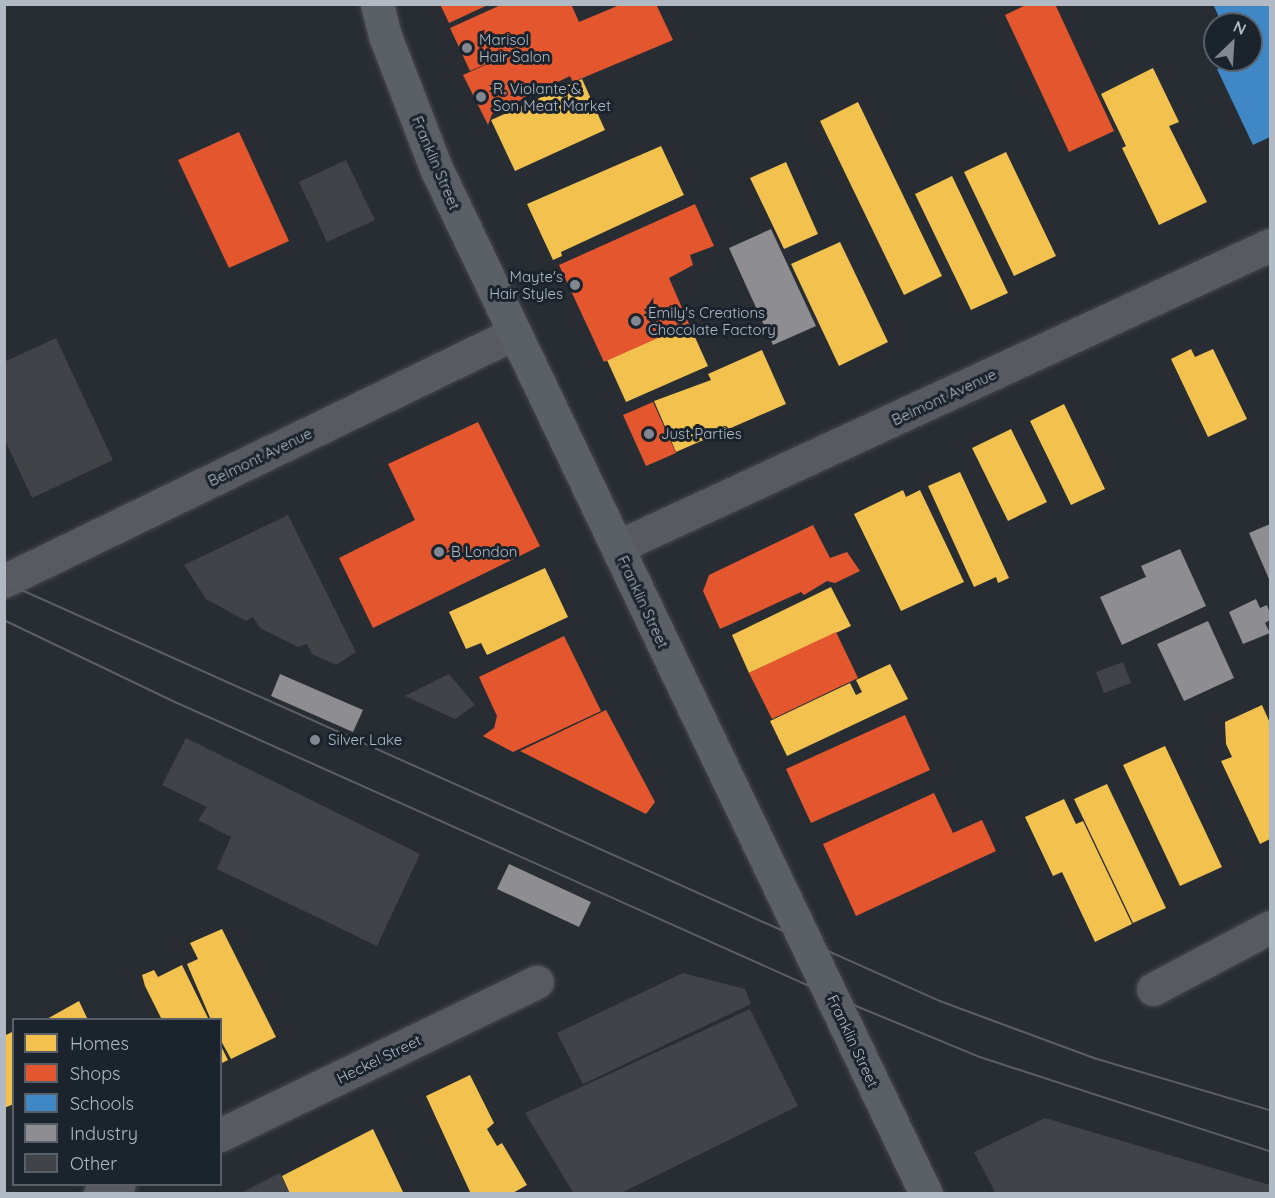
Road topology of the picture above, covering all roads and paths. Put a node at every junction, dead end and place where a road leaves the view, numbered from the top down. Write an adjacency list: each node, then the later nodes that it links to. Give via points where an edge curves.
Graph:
1 (377, 4): 3 (main road, Franklin Street, via 385,36 436,168)
2 (1270, 245): 4 (street, Belmont Avenue)
3 (515, 333): 4 (main road, Franklin Street); 5 (street, Belmont Avenue)
4 (617, 548): 12 (main road, Franklin Street)
5 (4, 580)
6 (1270, 927): 8 (street)
7 (537, 982): 9 (street, Heckel Street)
8 (1153, 989)
9 (222, 1134)
10 (117, 1186): 11 (street)
11 (100, 1194)
12 (926, 1194)

